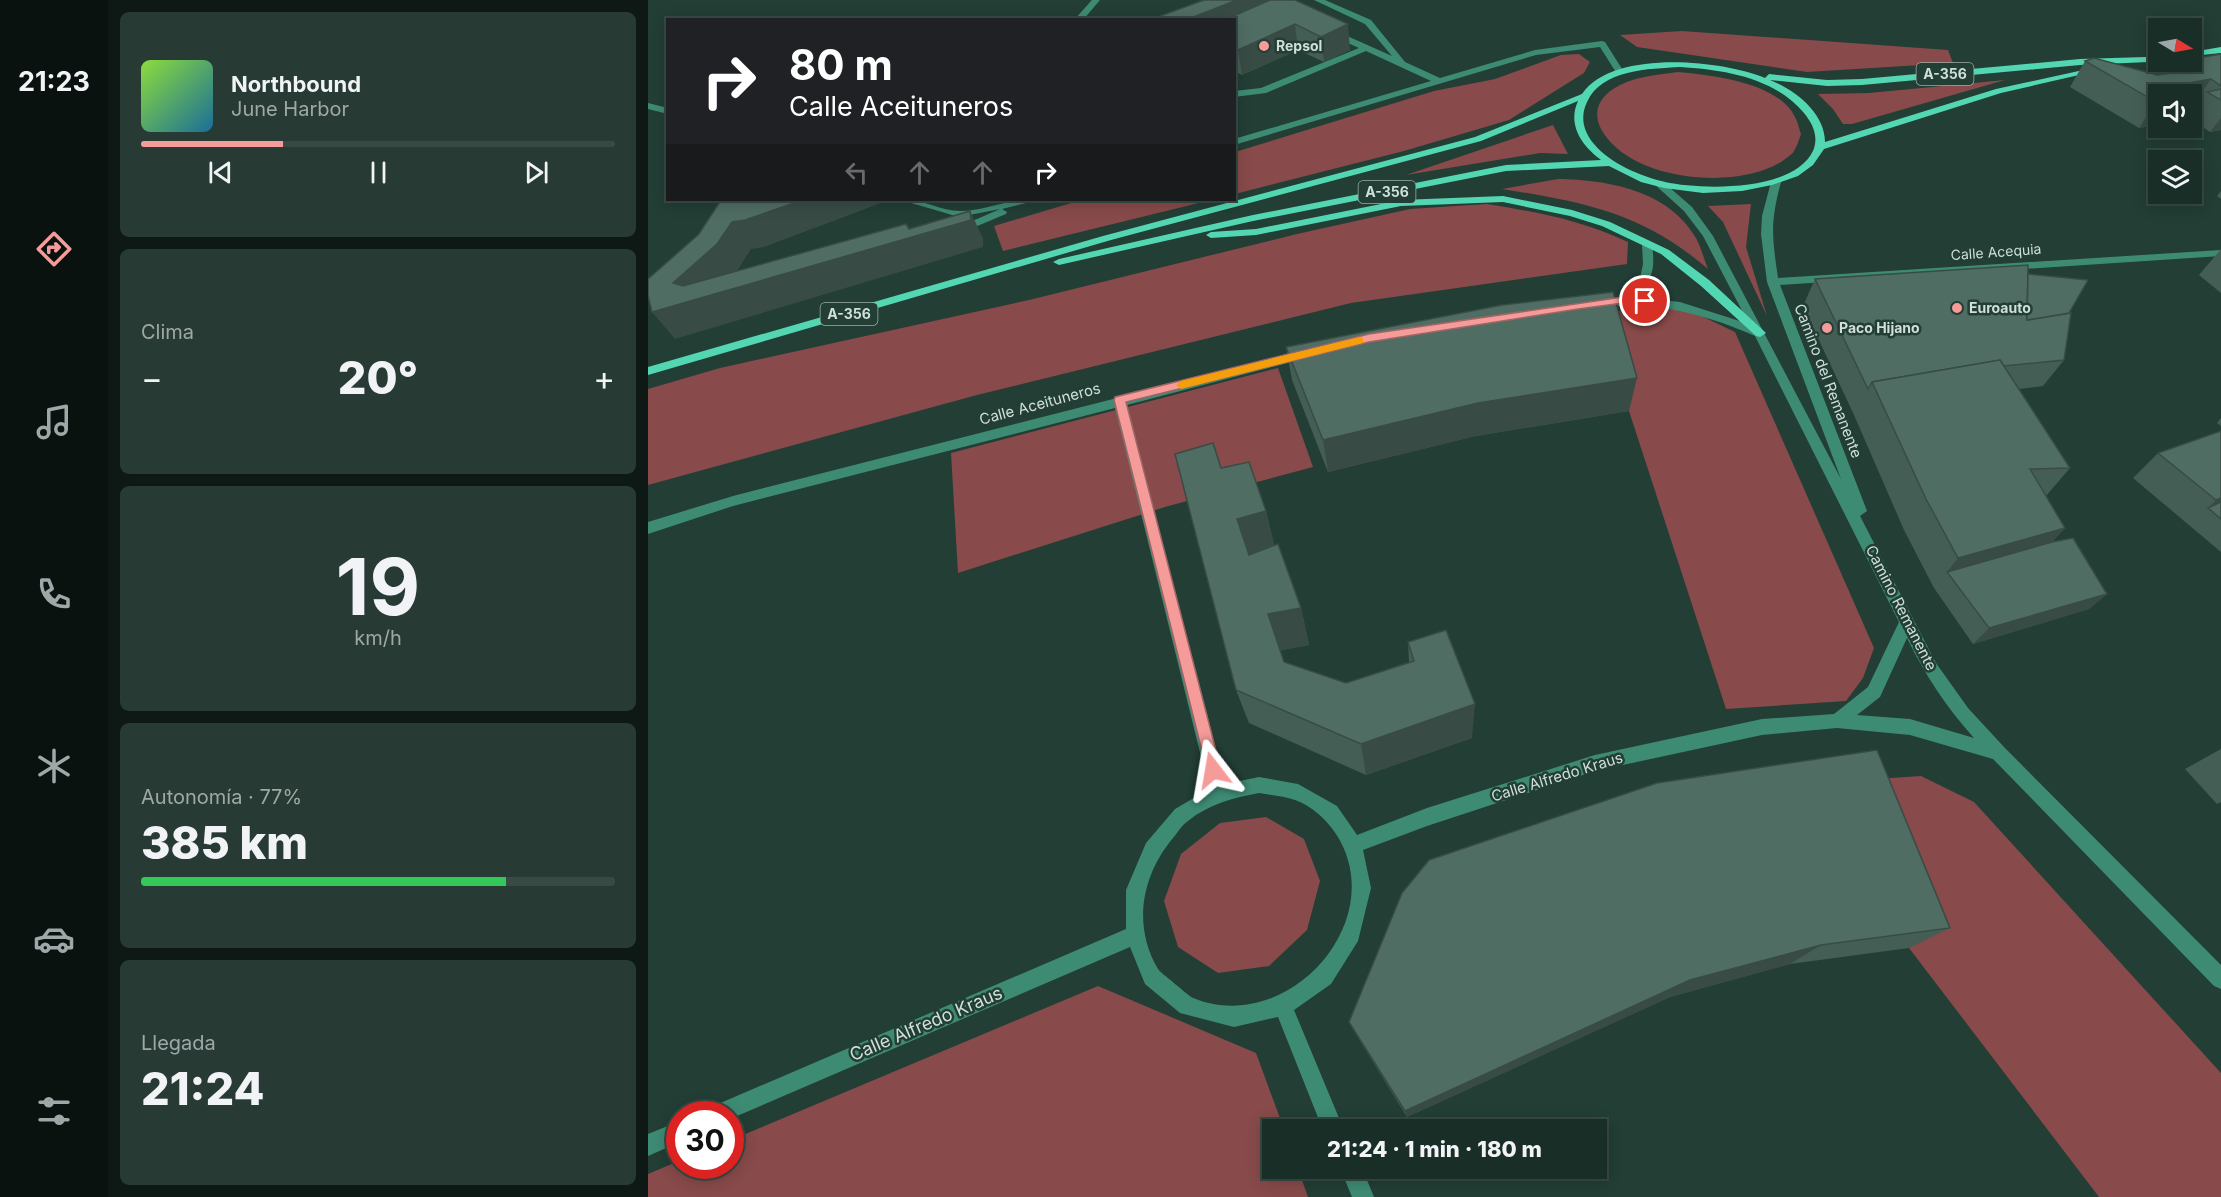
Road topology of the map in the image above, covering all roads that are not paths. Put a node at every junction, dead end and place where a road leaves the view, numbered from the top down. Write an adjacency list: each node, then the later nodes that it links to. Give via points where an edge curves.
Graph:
1 (1096, 0): 3 (street)
2 (1318, 0): 9 (street, via 1368,22)
3 (1080, 18)
4 (1325, 29): 5 (street)
5 (1366, 48): 9 (street); 13 (street, via 1263,91)
6 (2221, 50): 7 (main road)
7 (2202, 53)
8 (2146, 60): 11 (main road, A-356, via 2080,62 1862,82 1788,80); 18 (main road, A-356, via 1999,91)
9 (1403, 65): 12 (street)
10 (1620, 72): 11 (main road, A-356, via 1680,64); 12 (street, via 1602,44 1535,53); 14 (main road, A-356)
11 (1745, 73): 18 (main road, A-356, via 1779,87 1804,104 1818,125)
12 (1439, 81): 17 (street)
13 (1236, 94)
14 (1583, 96): 19 (main road, A-356, via 1576,117 1585,141); 30 (main road, A-356, via 1478,139 1107,238)
15 (648, 106): 16 (street)
16 (666, 110)
17 (1236, 139)
18 (1820, 147): 20 (main road, A-356, via 1805,167)
19 (1610, 163): 21 (main road, A-356); 26 (main road, A-356, via 1506,168)
20 (1776, 182): 21 (main road, A-356, via 1740,190 1699,190); 29 (street, Camino del Remanente, via 1766,234)
21 (1658, 183): 33 (street, Camino Remanente, via 1688,209 1708,236)
22 (910, 201): 23 (street, via 959,214)
23 (1026, 201)
24 (1029, 201): 25 (street)
25 (956, 231)
26 (1166, 238): 27 (main road, via 1256,232 1401,203 1503,199 1572,213); 30 (main road, A-356)
27 (1647, 243): 31 (street, via 1647,278); 33 (main road, via 1705,283)
28 (2221, 253): 29 (street, Calle Acequia)
29 (1773, 282): 38 (street, Camino del Remanente)
30 (925, 292): 35 (main road, A-356)
31 (1623, 300): 32 (street); 33 (street, via 1701,309)
32 (1578, 305)
33 (1760, 333): 38 (street, Camino Remanente)
34 (1324, 349): 36 (street, Calle Aceituneros)
35 (648, 371)
36 (1119, 400): 37 (street, Calle Aceituneros, via 733,501); 42 (street)
37 (648, 528)
38 (1889, 587): 39 (street, Camino Remanente)
39 (1906, 624): 40 (street, via 1874,692); 41 (street, Camino Remanente, via 1930,668 1962,713)
40 (1837, 721): 41 (street, Calle Alfredo Kraus, via 1910,727); 43 (street, Calle Alfredo Kraus, via 1762,727 1594,763)
41 (1998, 753): 45 (street, Camino Remanente)
42 (1219, 793): 43 (street, via 1259,785 1298,792 1331,812); 44 (street, via 1181,815 1152,849 1135,890)
43 (1353, 845): 46 (street, via 1362,888 1351,934 1324,976)
44 (1135, 935): 46 (street, via 1152,977 1187,1006 1234,1017); 47 (street, Calle Alfredo Kraus)
45 (2221, 979)
46 (1283, 1006): 48 (street)
47 (744, 1103)
48 (1329, 1119)
49 (666, 1137): 50 (street)
50 (648, 1145)
51 (1356, 1179): 52 (street)
52 (1363, 1197)

